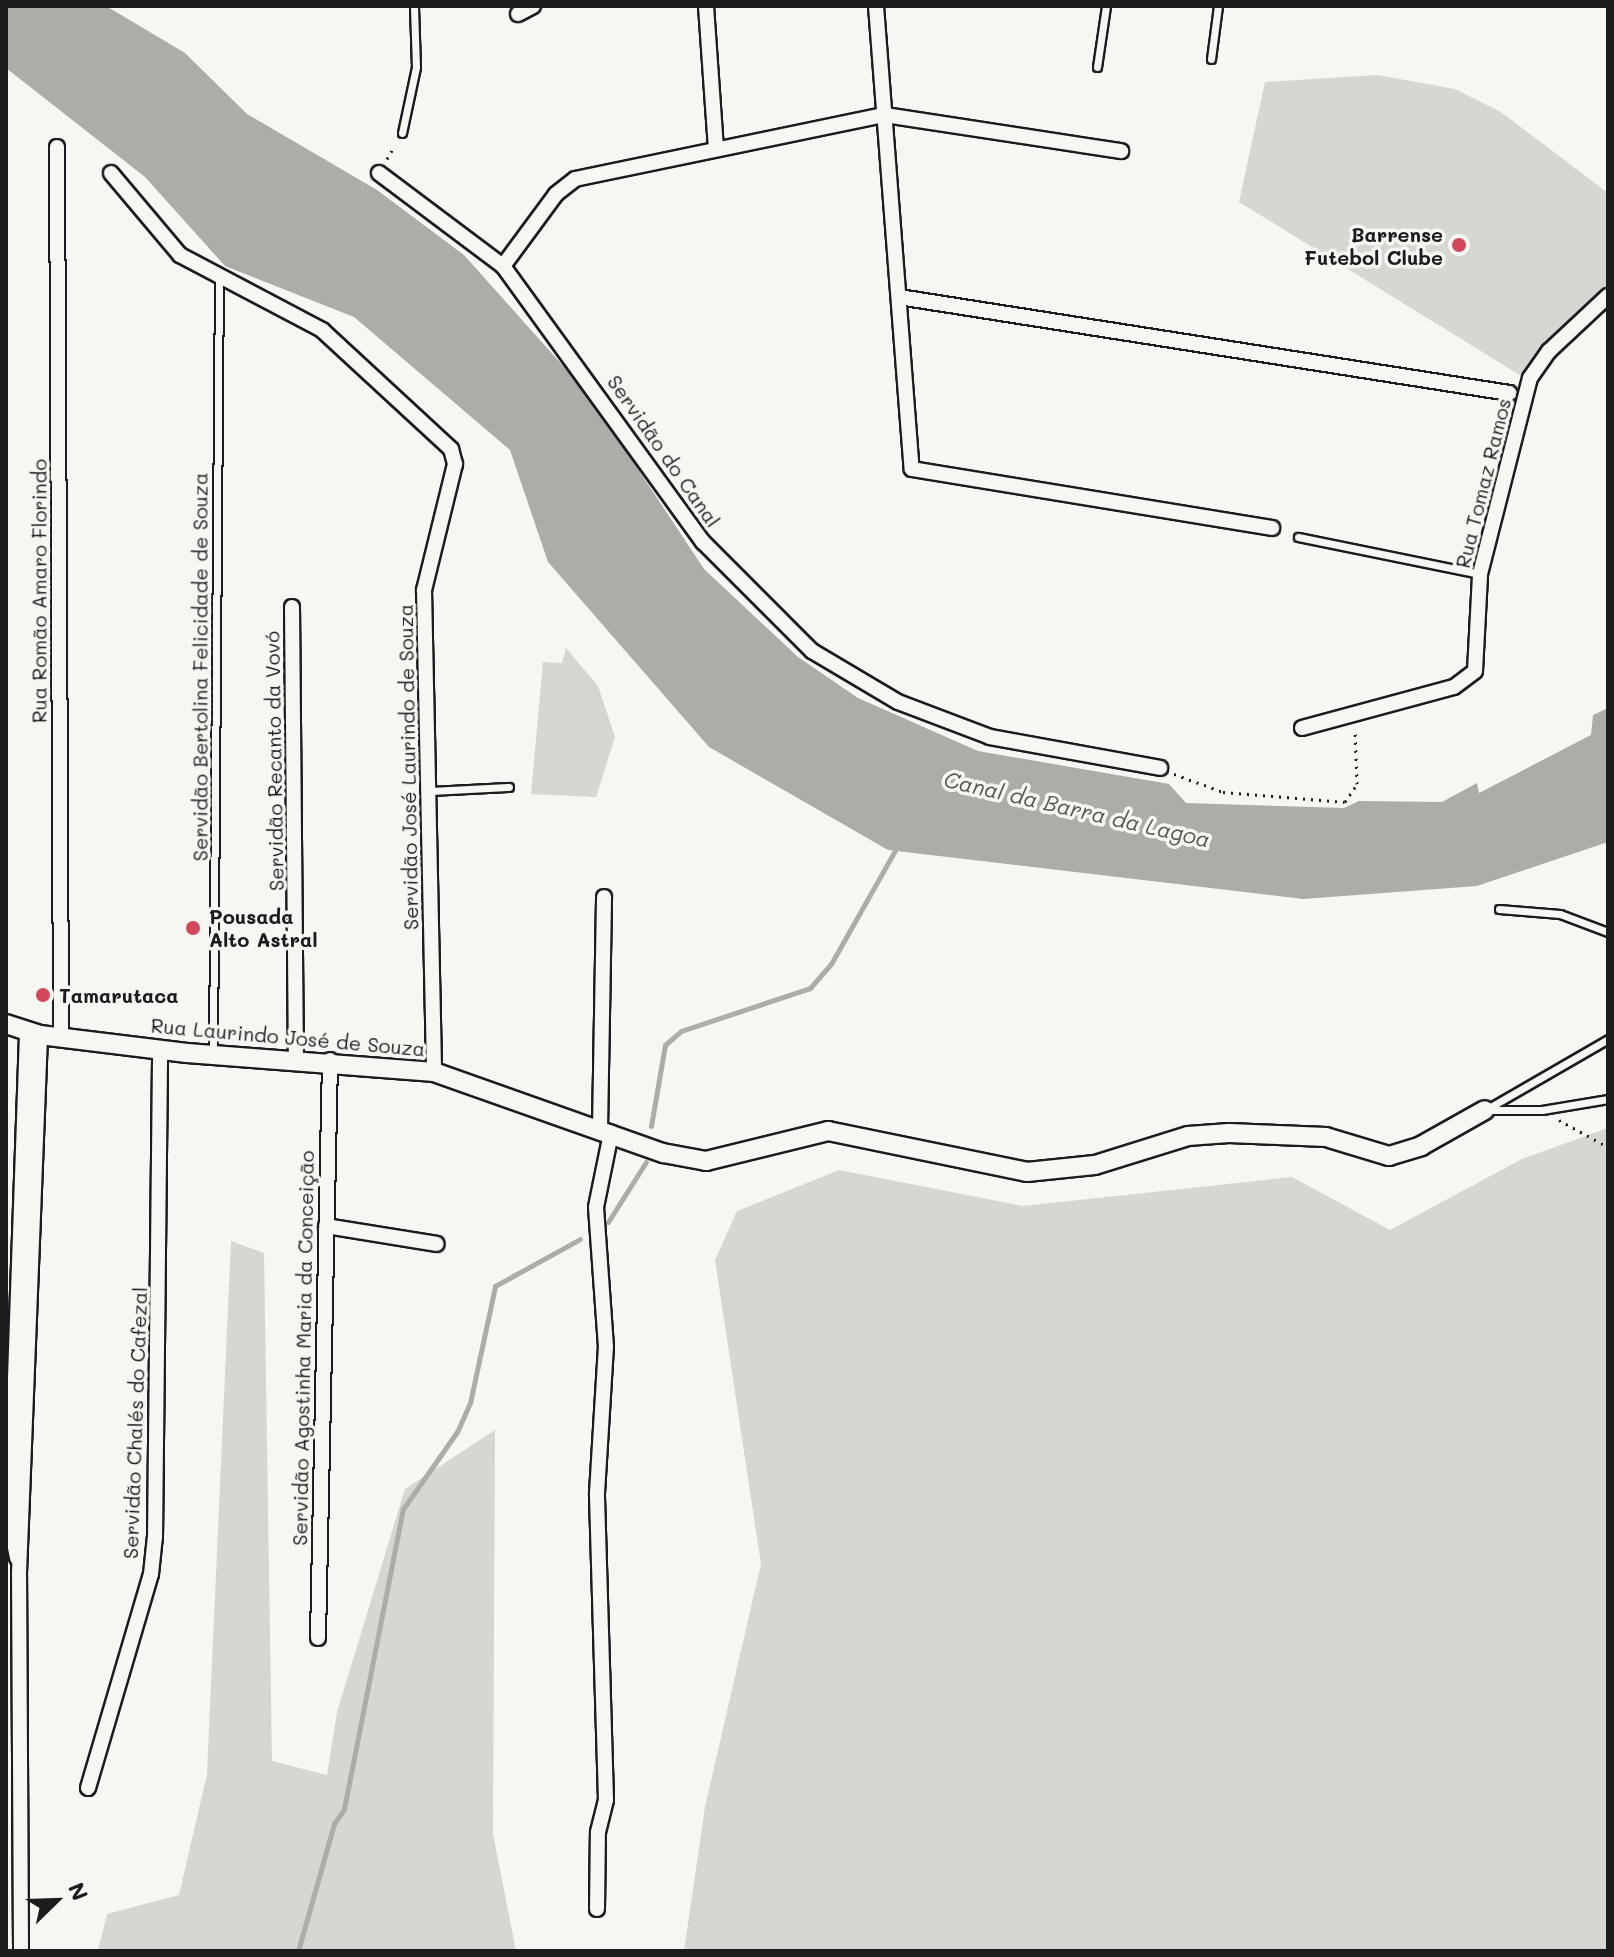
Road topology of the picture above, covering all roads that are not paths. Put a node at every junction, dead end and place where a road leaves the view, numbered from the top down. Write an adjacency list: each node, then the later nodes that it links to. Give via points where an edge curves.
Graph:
1 (414, 6): 11 (lane, via 416,67)
2 (533, 6): 7 (street)
3 (706, 6): 13 (street)
4 (876, 6): 10 (street)
5 (1106, 6): 9 (lane)
6 (1218, 6): 8 (lane)
7 (518, 14)
8 (1211, 59)
9 (1097, 67)
10 (885, 115): 13 (street); 14 (street); 20 (street)
11 (402, 133)
12 (57, 147): 35 (street, Rua Romão Amaro Florindo)
13 (716, 148): 17 (street, via 575,179 556,194)
14 (1121, 151)
15 (111, 173): 18 (street, via 180,255)
16 (379, 173): 17 (street, Servidão do Canal)
17 (503, 266): 27 (street, Servidão do Canal, via 703,542 812,651 898,702 990,737)
18 (219, 279): 29 (street, Servidão José Laurindo de Souza, via 277,303 338,342 381,390 451,449 455,464 424,590); 38 (lane, Servidão Bertolina Felicidade de Souza)
19 (1608, 296): 24 (street, Rua Tomaz Ramos, via 1535,368)
20 (899, 297): 21 (street); 22 (street, via 912,469)
21 (1509, 393)
22 (1272, 528)
23 (1298, 537): 24 (lane)
24 (1480, 574): 26 (street, Rua Tomaz Ramos, via 1478,662 1467,680)
25 (292, 607): 39 (street, Servidão Recanto da Vovó)
26 (1302, 728)
27 (1160, 768)
28 (509, 787): 29 (lane)
29 (429, 791): 41 (street, Servidão José Laurindo de Souza)
30 (604, 897): 44 (street)
31 (1499, 909): 32 (lane, via 1560,914)
32 (1608, 932)
33 (6, 1024): 34 (street, Rua Laurindo José de Souza)
34 (34, 1033): 35 (street, Rua Laurindo José de Souza); 50 (street, via 19,1573)
35 (61, 1035): 37 (street, Rua Laurindo José de Souza)
36 (1608, 1039): 43 (lane)
37 (160, 1049): 38 (street, Rua Laurindo José de Souza); 48 (street, Servidão Chalés do Cafezal, via 155,1538 151,1574)
38 (213, 1055): 39 (street, Rua Laurindo José de Souza)
39 (296, 1058): 40 (street, Rua Laurindo José de Souza)
40 (330, 1060): 41 (street, Rua Laurindo José de Souza); 45 (street, Servidão Agostinha Maria da Conceição)
41 (434, 1072): 44 (street, Rua Laurindo José de Souza)
42 (1608, 1099): 43 (lane, via 1542,1110)
43 (1485, 1110): 44 (street, Rua Laurindo José de Souza, via 1403,1155 1374,1155 1326,1137 1229,1133 1188,1136 1095,1165 1027,1172 849,1132 807,1135 706,1161)
44 (606, 1131): 49 (street, via 596,1207 606,1347 597,1493 606,1779 598,1832)
45 (326, 1226): 46 (street); 47 (street, Servidão Agostinha Maria da Conceição)
46 (437, 1244)
47 (318, 1638)
48 (88, 1788)
49 (597, 1909)
50 (21, 1949)

